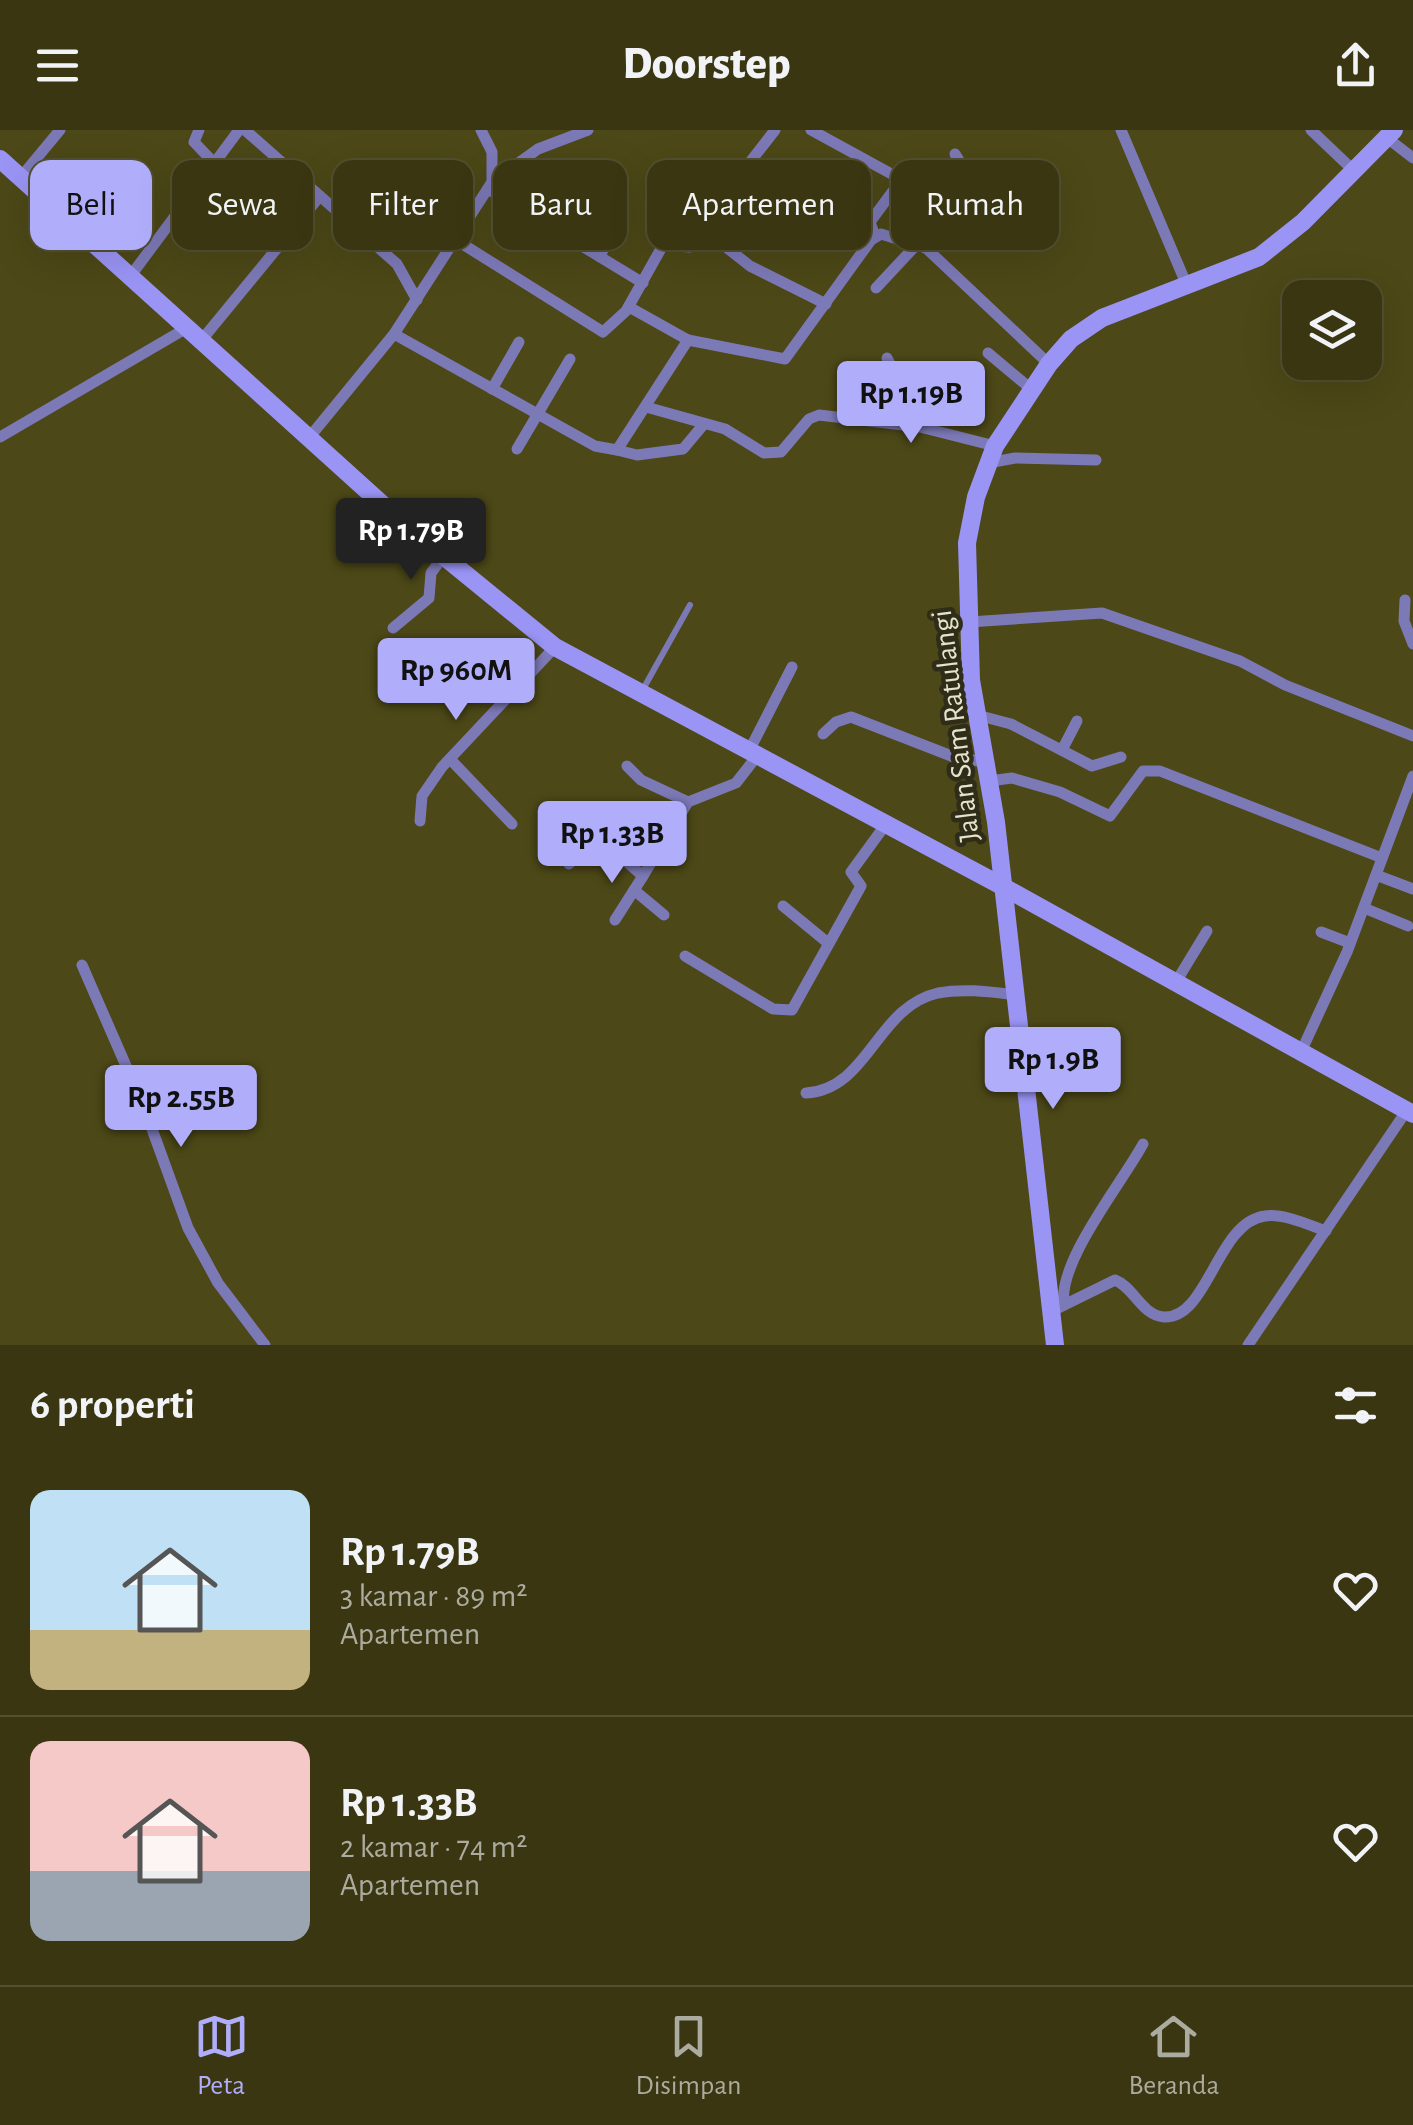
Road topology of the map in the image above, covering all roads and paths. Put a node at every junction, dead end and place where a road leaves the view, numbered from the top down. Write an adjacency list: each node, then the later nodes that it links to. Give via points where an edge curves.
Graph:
1 (60, 130): 19 (street)
2 (199, 130): 14 (street, via 194,142)
3 (242, 130): 15 (street); 21 (street)
4 (481, 130): 20 (street, via 492,152)
5 (588, 130): 20 (street, via 538,148)
6 (776, 130): 16 (street)
7 (811, 130): 25 (street, via 897,177 870,222)
8 (1121, 130): 37 (street)
9 (1311, 130): 18 (street)
10 (1391, 134): 12 (street); 18 (main road, Jalan Sam Ratulangi)
11 (955, 154): 17 (street)
12 (1413, 158)
13 (0, 159): 19 (main road)
14 (211, 160)
15 (220, 160)
16 (753, 160)
17 (958, 160)
18 (1352, 169): 37 (main road, Jalan Sam Ratulangi, via 1273,248)
19 (22, 177): 34 (main road)
20 (490, 185): 22 (street); 33 (street)
21 (320, 196): 38 (street, via 397,264); 44 (street)
22 (473, 212)
23 (172, 222): 34 (street)
24 (891, 234): 25 (street)
25 (875, 236): 39 (street)
26 (450, 250): 38 (street)
27 (472, 250): 40 (street, via 598,331)
28 (603, 250): 33 (street)
29 (660, 250): 35 (street)
30 (730, 250): 39 (street)
31 (918, 250): 36 (street)
32 (926, 250): 49 (street)
33 (600, 257): 35 (street)
34 (129, 278): 41 (main road)
35 (643, 283): 40 (street)
36 (876, 288)
37 (1188, 288): 49 (main road, Jalan Sam Ratulangi, via 1102,318)
38 (417, 300): 42 (street)
39 (826, 304): 43 (street, via 785,359)
40 (628, 307): 43 (street)
41 (185, 329): 44 (main road); 56 (street)
42 (394, 334): 50 (street); 57 (street)
43 (688, 340): 52 (street)
44 (200, 342): 57 (main road)
45 (519, 342): 50 (street)
46 (988, 353): 51 (street)
47 (886, 358): 55 (street)
48 (570, 359): 53 (street)
49 (1049, 364): 51 (main road, Jalan Sam Ratulangi)
50 (492, 389): 53 (street)
51 (1031, 389): 60 (main road, Jalan Sam Ratulangi)
52 (646, 406): 54 (street); 59 (street)
53 (536, 413): 58 (street); 59 (street, via 595,446)
54 (704, 424): 55 (street, via 772,453 819,415); 59 (street, via 683,448)
55 (924, 428): 60 (street)
56 (1, 435)
57 (308, 439): 62 (main road)
58 (517, 449)
59 (617, 450)
60 (991, 454): 61 (street); 65 (main road, Jalan Sam Ratulangi, via 967,542)
61 (1096, 460)
62 (444, 557): 66 (street, via 432,574 429,598); 68 (main road)
63 (1405, 600): 67 (street)
64 (690, 605): 70 (lane)
65 (969, 622): 71 (main road, Jalan Sam Ratulangi); 74 (street, via 1102,613 1240,661)
66 (393, 628)
67 (1413, 644)
68 (555, 648): 70 (main road); 78 (street)
69 (792, 667): 76 (street)
70 (640, 694): 76 (main road)
71 (977, 715): 75 (street); 79 (main road, Jalan Sam Ratulangi)
72 (1077, 721): 75 (street)
73 (823, 734): 79 (street, via 851,717 954,758)
74 (1413, 736)
75 (1062, 750): 77 (street, via 1092,766)
76 (753, 754): 83 (street, via 736,783); 86 (main road)
77 (1121, 756)
78 (450, 759): 84 (street, via 422,796); 85 (street)
79 (986, 762): 82 (main road, Jalan Sam Ratulangi)
80 (627, 766): 83 (street, via 647,784)
81 (1413, 776): 87 (street)
82 (989, 781): 87 (street, via 1012,778 1110,816 1143,772 1160,772); 91 (main road, Jalan Sam Ratulangi)
83 (688, 802): 90 (street)
84 (420, 821)
85 (512, 824)
86 (886, 824): 91 (main road); 101 (street, via 851,872 862,885)
87 (1382, 858): 89 (street)
88 (569, 864): 90 (street, via 604,842)
89 (1376, 875): 92 (street); 95 (street)
90 (643, 876): 93 (street)
91 (1000, 885): 105 (main road); 106 (main road, Jalan Sam Ratulangi)
92 (1413, 889)
93 (634, 890): 96 (street); 97 (street)
94 (783, 906): 101 (street)
95 (1364, 908): 98 (street); 102 (street)
96 (664, 915)
97 (614, 920)
98 (1408, 926)
99 (1207, 931): 105 (street)
100 (1320, 932): 102 (street)
101 (828, 943): 103 (street, via 788,1011 773,1009)
102 (1350, 944): 107 (street)
103 (685, 956)
104 (82, 965): 113 (street, via 188,1228 218,1284)
105 (1176, 982): 107 (main road)
106 (1016, 994): 108 (street, via 931,995 895,1016 840,1085); 112 (main road, Jalan Sam Ratulangi)
107 (1300, 1054): 109 (main road)
108 (806, 1093)
109 (1410, 1112): 111 (street)
110 (1143, 1144): 112 (street, via 1088,1235)
111 (1326, 1231): 112 (street, via 1257,1218 1214,1263 1190,1306 1173,1316 1154,1314 1115,1280); 115 (street)
112 (1058, 1308): 114 (main road, Jalan Sam Ratulangi)
113 (265, 1345)
114 (1055, 1345)
115 (1248, 1345)

